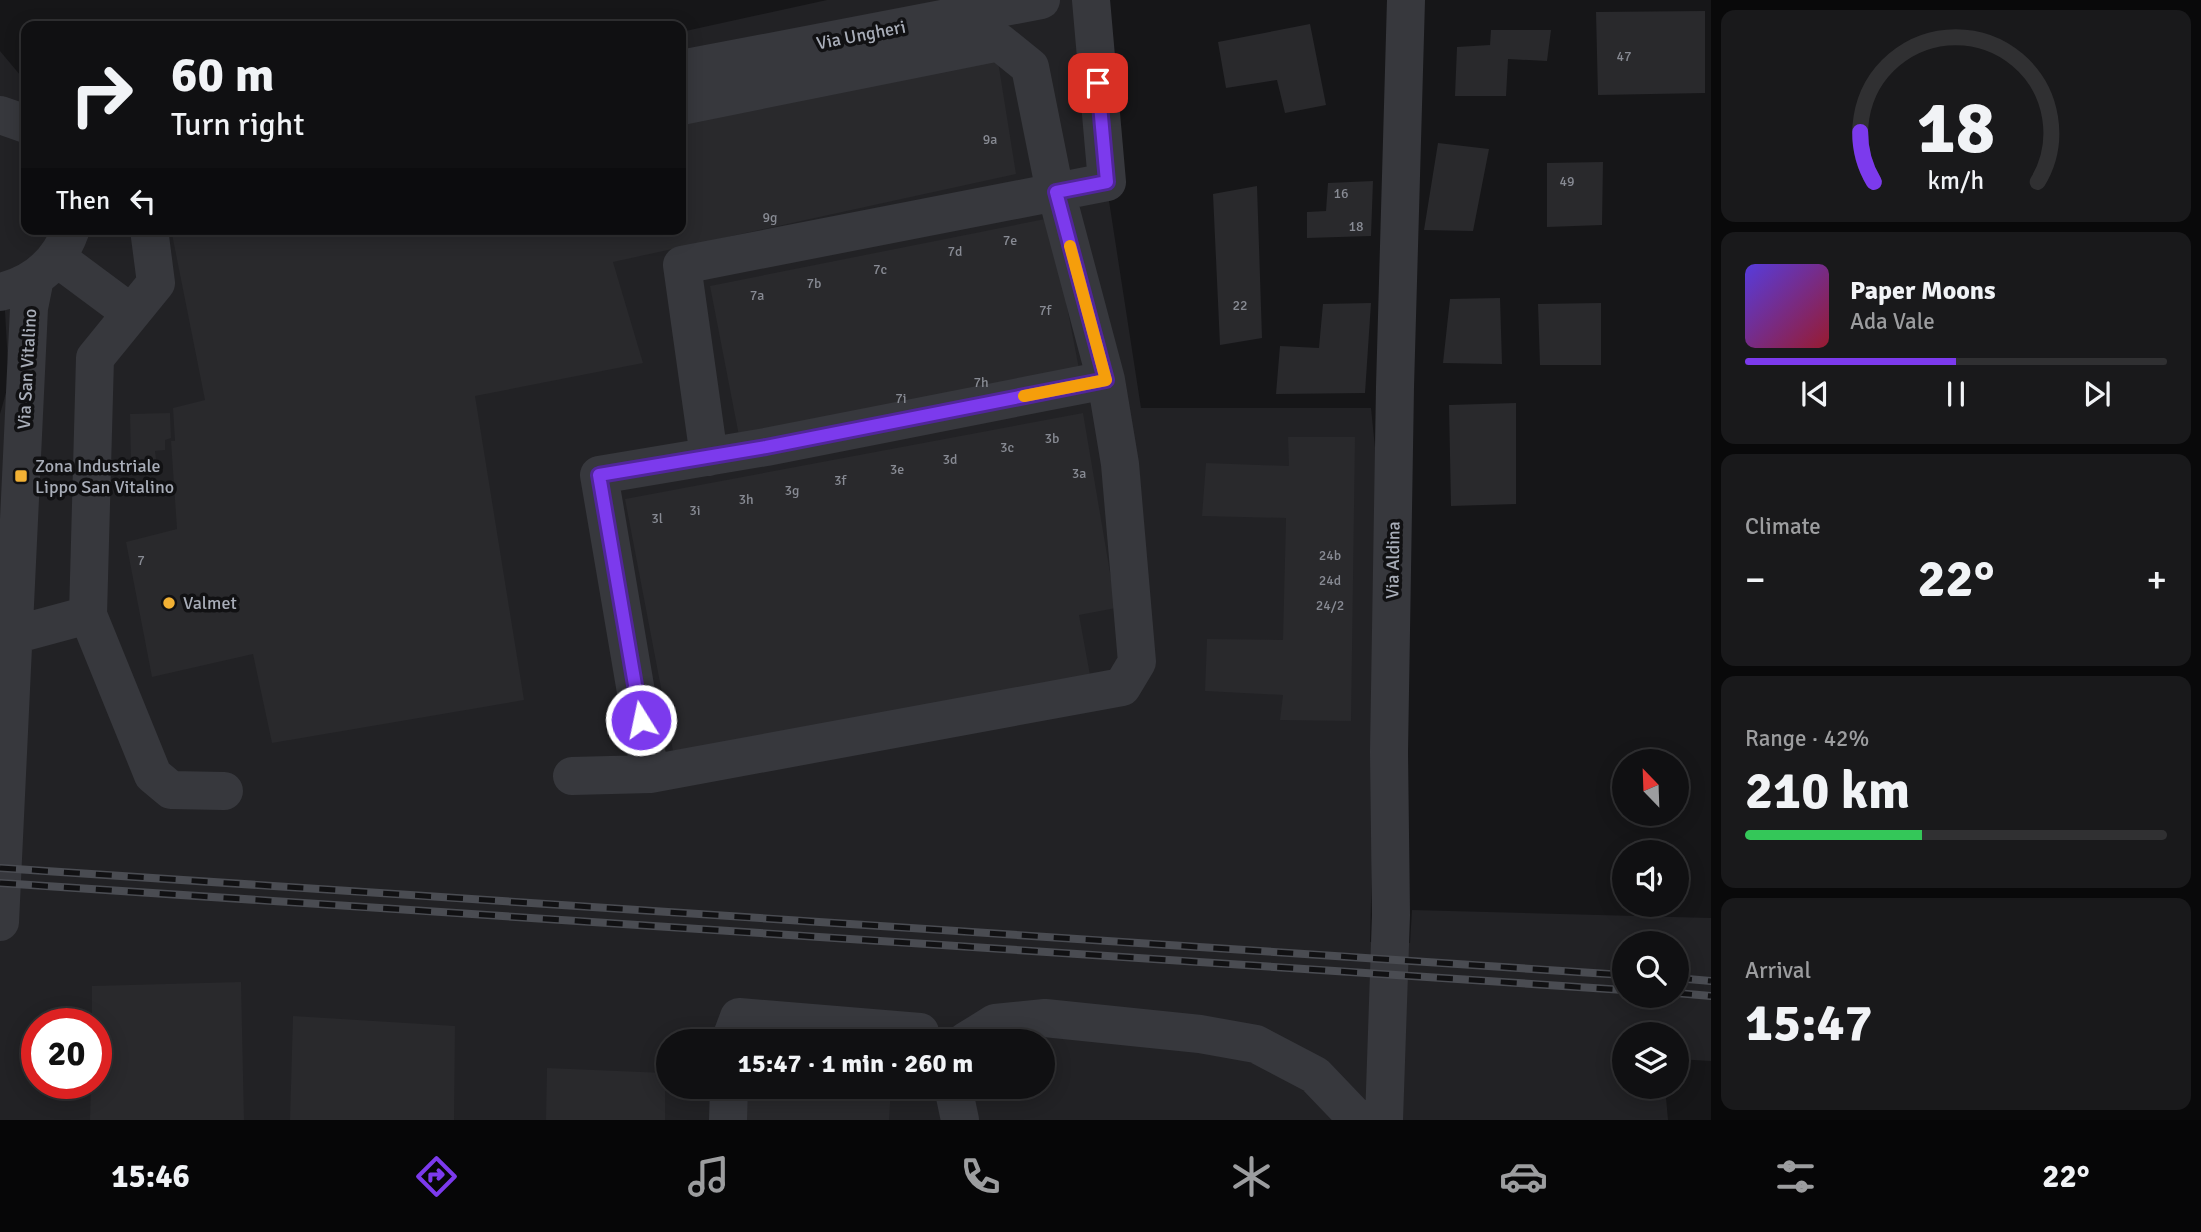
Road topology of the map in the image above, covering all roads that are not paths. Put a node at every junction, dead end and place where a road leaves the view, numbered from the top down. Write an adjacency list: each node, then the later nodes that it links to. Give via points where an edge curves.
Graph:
1 (1041, 0): 4 (street, Via Ungheri)
2 (1091, 0): 6 (street, via 1107,182)
3 (1406, 0): 31 (street, Via Aldina)
4 (686, 68)
5 (686, 105): 6 (street, via 999,42 1030,67)
6 (1056, 192): 11 (street); 14 (street, via 682,265)
7 (150, 235): 10 (street, via 156,283)
8 (54, 255): 9 (street); 10 (street); 16 (street, Via San Vitalino, via 29,309)
9 (0, 292)
10 (131, 313): 15 (street, via 95,358)
11 (1106, 380): 14 (street); 17 (street, via 1120,464 1137,662 1122,687)
12 (0, 383): 13 (street, Via San Vitalino)
13 (0, 416)
14 (709, 457): 17 (street, via 599,475)
15 (88, 615): 16 (street); 19 (street, via 153,775 171,790)
16 (14, 635): 20 (street, Via San Vitalino)
17 (650, 774): 18 (street)
18 (572, 776)
19 (223, 791)
20 (0, 922)
21 (734, 1029): 22 (street, via 739,1017)
22 (884, 1029)
23 (985, 1029): 30 (street, via 995,1023 1045,1018 1256,1044 1315,1075)
24 (729, 1099): 27 (street)
25 (932, 1099): 28 (street)
26 (956, 1099): 29 (street)
27 (728, 1120)
28 (936, 1120)
29 (960, 1120)
30 (1357, 1120)
31 (1384, 1120)

